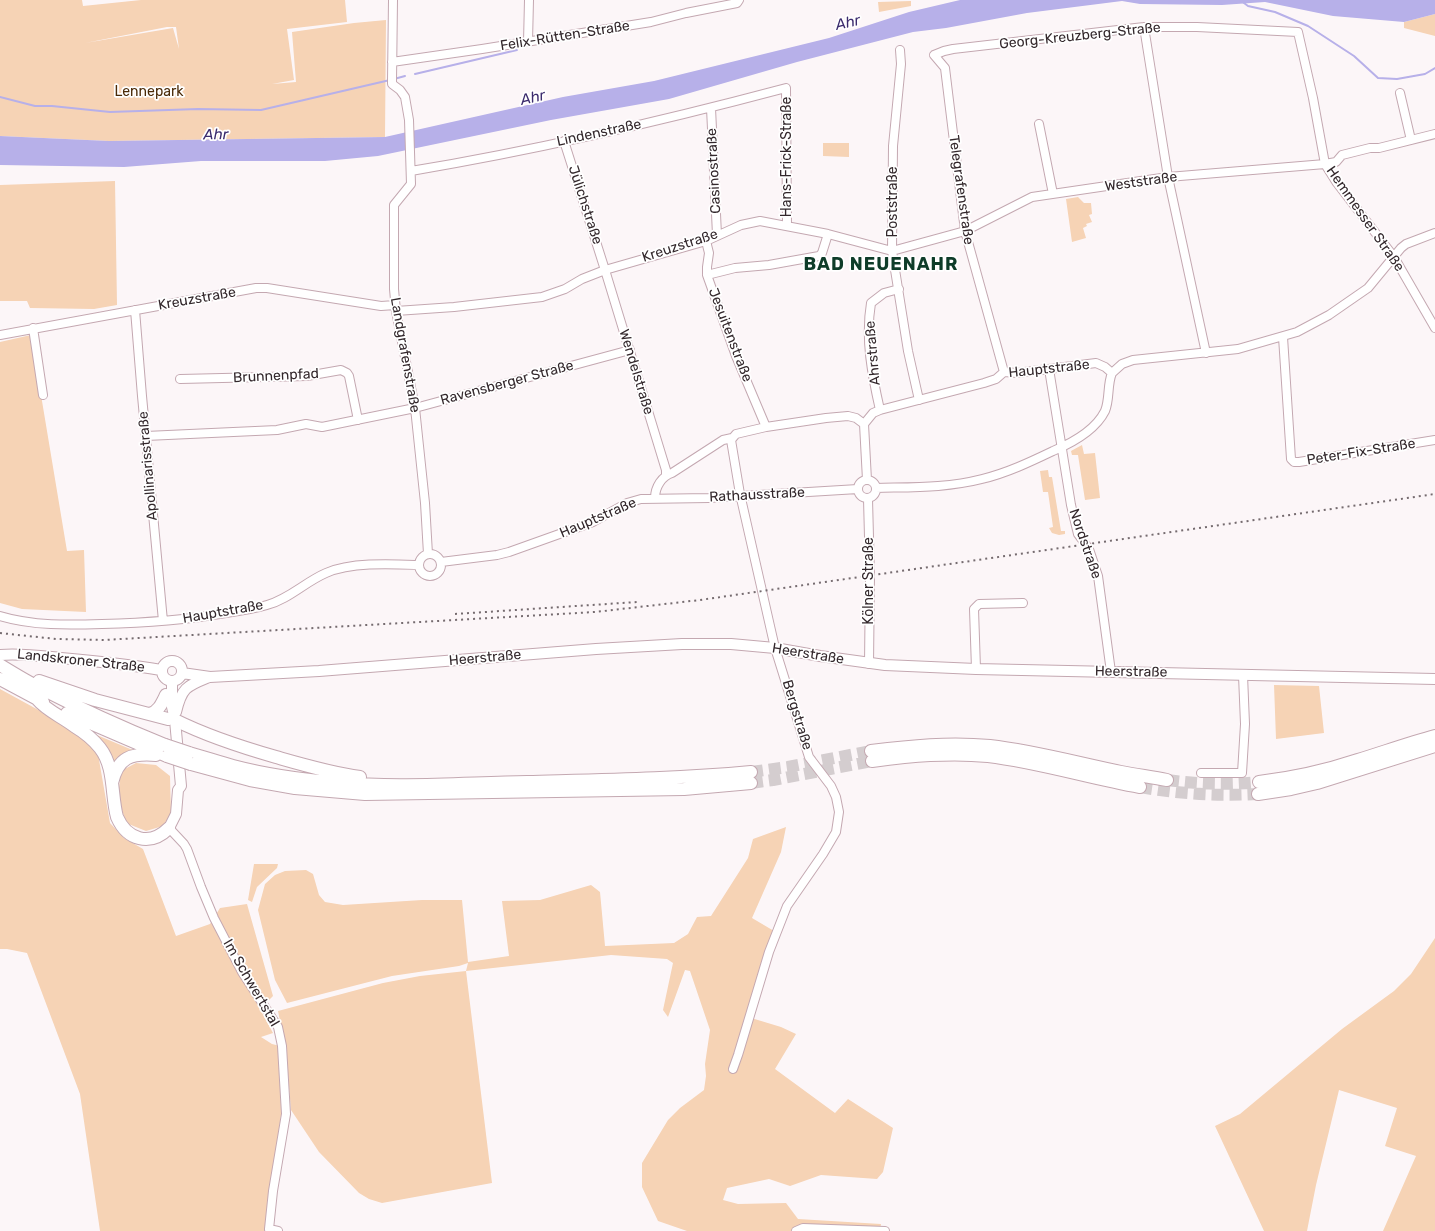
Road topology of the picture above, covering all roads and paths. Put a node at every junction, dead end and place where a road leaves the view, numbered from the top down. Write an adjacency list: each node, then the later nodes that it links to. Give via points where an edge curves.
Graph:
1 (392, 0): 2 (street); 10 (street, Landgrafenstraße)
2 (396, 0)
3 (529, 0): 7 (street)
4 (738, 1): 7 (street, Felix-Rütten-Straße, via 651,22)
5 (1144, 27): 6 (street, Georg-Kreuzberg-Straße); 9 (street, Georg-Kreuzberg-Straße, via 952,49); 20 (street)
6 (1298, 32): 18 (street, Hemmesser Straße)
7 (528, 42): 10 (street, Felix-Rütten-Straße)
8 (900, 50): 28 (street, Poststraße, via 901,64 893,146)
9 (934, 55): 23 (street, Telegrafenstraße, via 945,68)
10 (392, 62): 19 (street, Landgrafenstraße, via 392,84 405,98)
11 (786, 88): 13 (street, Lindenstraße); 22 (street, Hans-Frick-Straße)
12 (1400, 93): 16 (street)
13 (711, 108): 17 (street, Lindenstraße); 25 (street, Casinostraße)
14 (1039, 124): 21 (street)
15 (1435, 134): 16 (street)
16 (1411, 140): 18 (street, via 1342,155 1336,162)
17 (564, 141): 19 (street, Lindenstraße); 30 (street, Jülichstraße)
18 (1325, 164): 20 (street, Weststraße); 29 (street, Hemmesser Straße)
19 (411, 171): 33 (street, Landgrafenstraße, via 411,184 394,206)
20 (1168, 177): 21 (street, Weststraße); 40 (street)
21 (1053, 194): 23 (street, Weststraße, via 1032,197)
22 (787, 226): 25 (street, Kreuzstraße, via 760,221); 26 (street, Kreuzstraße)
23 (964, 231): 28 (street); 42 (street, Telegrafenstraße)
24 (1435, 233): 29 (street, via 1406,244)
25 (717, 234): 27 (street, Kreuzstraße)
26 (828, 234): 28 (street, Kreuzstraße); 31 (street, via 819,256 770,266 735,268)
27 (706, 241): 30 (street, Kreuzstraße); 31 (street, Jesuitenstraße, via 709,253)
28 (892, 251): 32 (street, Poststraße)
29 (1394, 257): 36 (street, Hemmesser Straße); 38 (street, via 1368,288 1310,326)
30 (605, 270): 33 (street, Kreuzstraße, via 542,298 454,307); 39 (street, Wendelstraße)
31 (707, 275): 51 (street, Jesuitenstraße, via 736,356)
32 (899, 289): 46 (street, Poststraße, via 908,351); 48 (street, Ahrstraße, via 884,293 871,302 868,319 872,375)
33 (395, 308): 34 (street, Kreuzstraße, via 256,288); 47 (street, Landgrafenstraße)
34 (135, 310): 35 (street, Kreuzstraße); 52 (street, Apollinarisstraße)
35 (33, 328): 37 (street, Kreuzstraße); 45 (street)
36 (1435, 328)
37 (0, 335)
38 (1283, 336): 40 (street, via 1238,349); 54 (street, Peter-Fix-Straße, via 1291,459 1294,462)
39 (630, 350): 47 (street, Ravensberger Straße); 56 (street, Wendelstraße)
40 (1206, 353): 43 (street, via 1133,360 1122,364)
41 (1049, 369): 42 (street, Hauptstraße); 43 (street, Hauptstraße, via 1096,363); 55 (street, Nordstraße)
42 (1004, 372): 46 (street, Hauptstraße, via 996,379)
43 (1112, 373): 55 (street, via 1105,411 1097,423)
44 (180, 379): 49 (street, Brunnenpfad, via 307,376 341,370 349,376)
45 (43, 395)
46 (919, 400): 48 (street, Hauptstraße)
47 (416, 408): 49 (street, Ravensberger Straße); 63 (street, Landgrafenstraße)
48 (880, 410): 50 (street, Hauptstraße, via 872,413)
49 (358, 420): 52 (street, Ravensberger Straße, via 322,427 306,424 277,430)
50 (864, 424): 51 (street, via 848,416); 57 (street)
51 (766, 427): 53 (street)
52 (146, 436): 68 (street, Apollinarisstraße)
53 (734, 436): 56 (street, via 723,440); 60 (street, Bergstraße, via 731,443)
54 (1435, 440)
55 (1062, 447): 58 (street, via 1001,474 974,481 930,487); 75 (street, Nordstraße, via 1078,534 1089,550 1098,576)
56 (666, 475): 61 (street, Hauptstraße, via 657,487)
57 (867, 480): 58 (street, via 872,481); 59 (street, via 860,483)
58 (876, 488): 62 (street, via 875,495)
59 (858, 489): 60 (street, Rathausstraße); 62 (street, via 862,497)
60 (741, 496): 61 (street, Rathausstraße); 69 (street, Bergstraße)
61 (655, 498): 64 (street, Hauptstraße, via 634,500 593,522 509,552)
62 (868, 499): 71 (street, Kölner Straße)
63 (428, 554): 64 (street, via 436,556); 65 (street, via 422,557)
64 (441, 562): 65 (street, via 439,572 430,576 422,573)
65 (418, 565): 68 (street, Hauptstraße, via 388,564 339,569 325,573 269,605)
66 (1022, 603): 72 (street, via 979,604 974,609)
67 (0, 616): 68 (street, Hauptstraße, via 63,624)
68 (163, 621)
69 (775, 648): 71 (main road, Heerstraße); 78 (main road, Heerstraße, via 730,644 682,644 319,672); 95 (street, Bergstraße, via 809,758 831,786 839,812 836,832 787,906 769,952)
70 (0, 655): 73 (main road, Landskroner Straße, via 81,660)
71 (869, 664): 72 (main road, Heerstraße)
72 (976, 669): 75 (main road, Heerstraße)
73 (162, 670): 76 (main road, via 166,662 173,661 179,664); 80 (main road, via 163,676)
74 (2, 671): 82 (highway); 83 (highway); 87 (highway, via 130,731)
75 (1111, 672): 77 (main road, Heerstraße)
76 (182, 673): 78 (main road, Heerstraße); 80 (main road, via 178,680)
77 (1243, 675): 79 (main road, Heerstraße); 89 (street, via 1245,724 1242,774)
78 (210, 677): 84 (main road, via 186,687)
79 (1435, 679)
80 (170, 681): 81 (main road); 84 (main road)
81 (166, 695): 83 (highway, via 160,707); 84 (main road)
82 (37, 699): 87 (highway, via 92,726); 91 (highway, via 44,708 90,737 101,749)
83 (150, 714): 84 (highway)
84 (172, 719): 92 (highway, via 237,746 318,769); 94 (main road, via 181,786 178,790 176,814)
85 (1435, 736): 86 (highway, via 1357,761 1258,788 1291,789 1317,783)
86 (1435, 746)
87 (166, 751): 88 (highway, bridge); 91 (highway, via 126,758 117,767)
88 (190, 758): 92 (highway, via 293,778); 92 (highway, via 250,780 319,791 365,794 684,789 751,778 709,776)
89 (1201, 773)
90 (1166, 780): 93 (highway, via 988,746 900,747 872,756 988,756)
91 (112, 783): 94 (highway, via 116,817 127,833 140,838 153,838)
92 (396, 785)
93 (1140, 787)
94 (169, 828): 96 (street, Im Schwertstal, via 187,849 214,918 242,972 278,1027 282,1046 286,1114 269,1229)
95 (732, 1069)
96 (278, 1231)
97 (796, 1231): 98 (street, via 803,1228)
98 (885, 1231)

